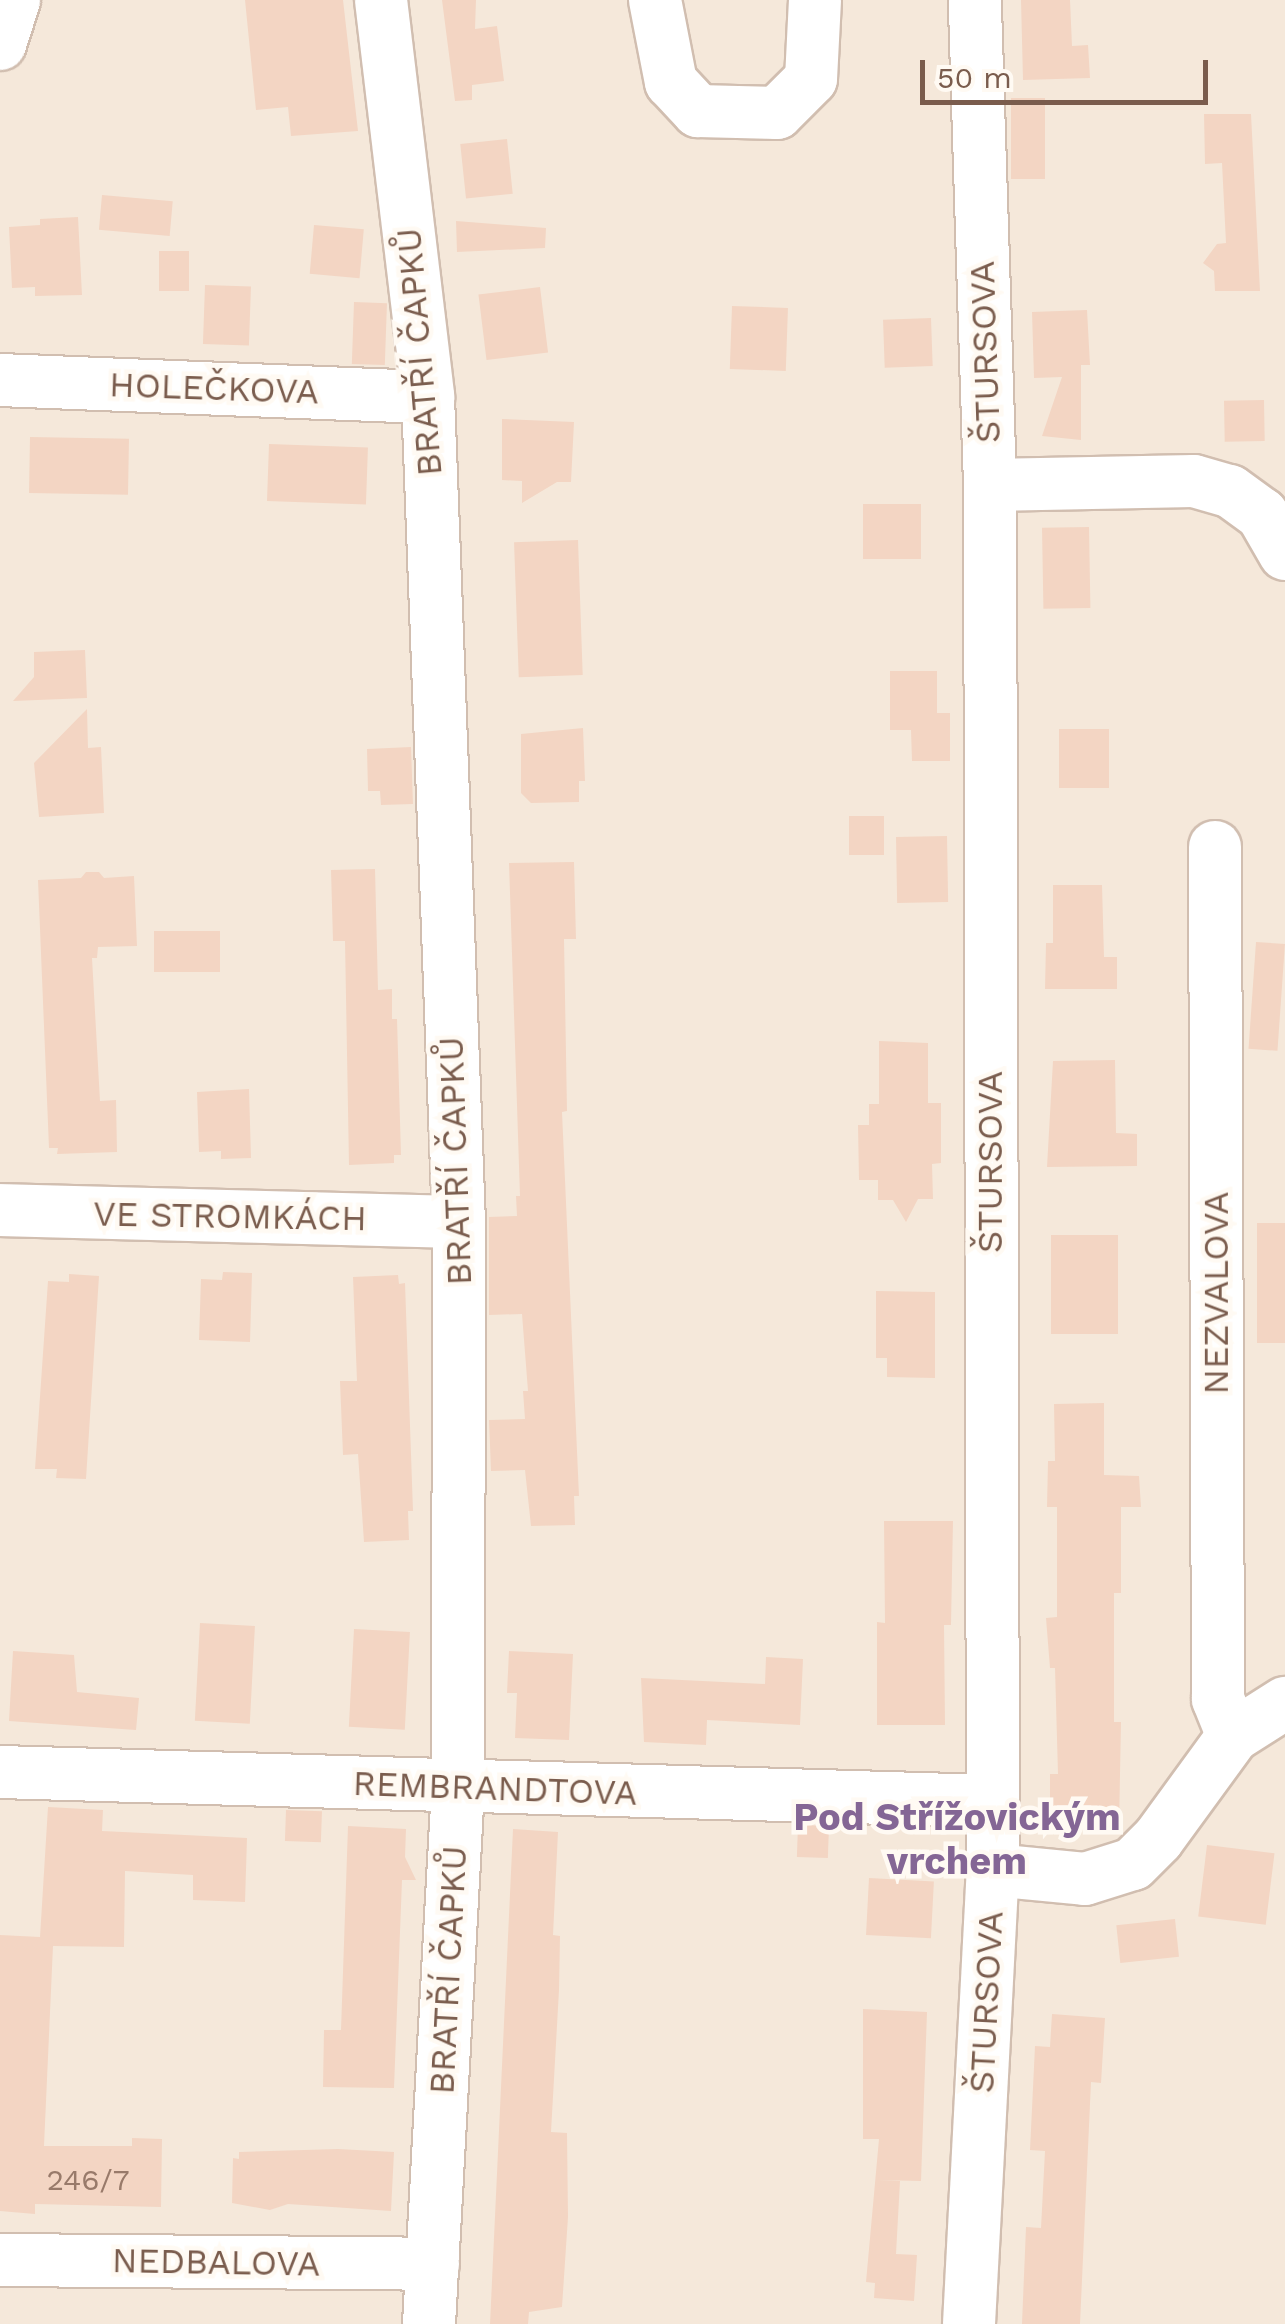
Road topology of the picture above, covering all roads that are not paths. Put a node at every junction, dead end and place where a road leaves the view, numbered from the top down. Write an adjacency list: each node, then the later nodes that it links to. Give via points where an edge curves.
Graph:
1 (14, 0): 6 (street)
2 (381, 0): 8 (street, BRATŘÍ ČAPKŮ)
3 (655, 0): 4 (street, via 671,82 698,110 777,113 811,80)
4 (814, 0)
5 (976, 0): 9 (street, ŠTURSOVA)
6 (0, 44)
7 (0, 380): 8 (street, HOLEČKOVA)
8 (428, 397): 13 (street, BRATŘÍ ČAPKŮ)
9 (990, 484): 10 (street, via 1194,481 1230,490 1262,514); 18 (street, ŠTURSOVA)
10 (1285, 554)
11 (1215, 847): 15 (street, NEZVALOVA, via 1218,1699)
12 (0, 1210): 13 (street, VE STROMKÁCH)
13 (459, 1222): 17 (street, BRATŘÍ ČAPKŮ)
14 (1285, 1703): 15 (street)
15 (1233, 1736): 19 (street, via 1158,1840 1132,1864 1085,1879)
16 (0, 1772): 17 (street, REMBRANDTOVA)
17 (458, 1787): 18 (street, REMBRANDTOVA); 21 (street, BRATŘÍ ČAPKŮ)
18 (991, 1800): 19 (street, ŠTURSOVA)
19 (993, 1870): 23 (street, ŠTURSOVA)
20 (0, 2260): 21 (street, NEDBALOVA)
21 (432, 2264): 22 (street, BRATŘÍ ČAPKŮ)
22 (429, 2324)
23 (969, 2324)

